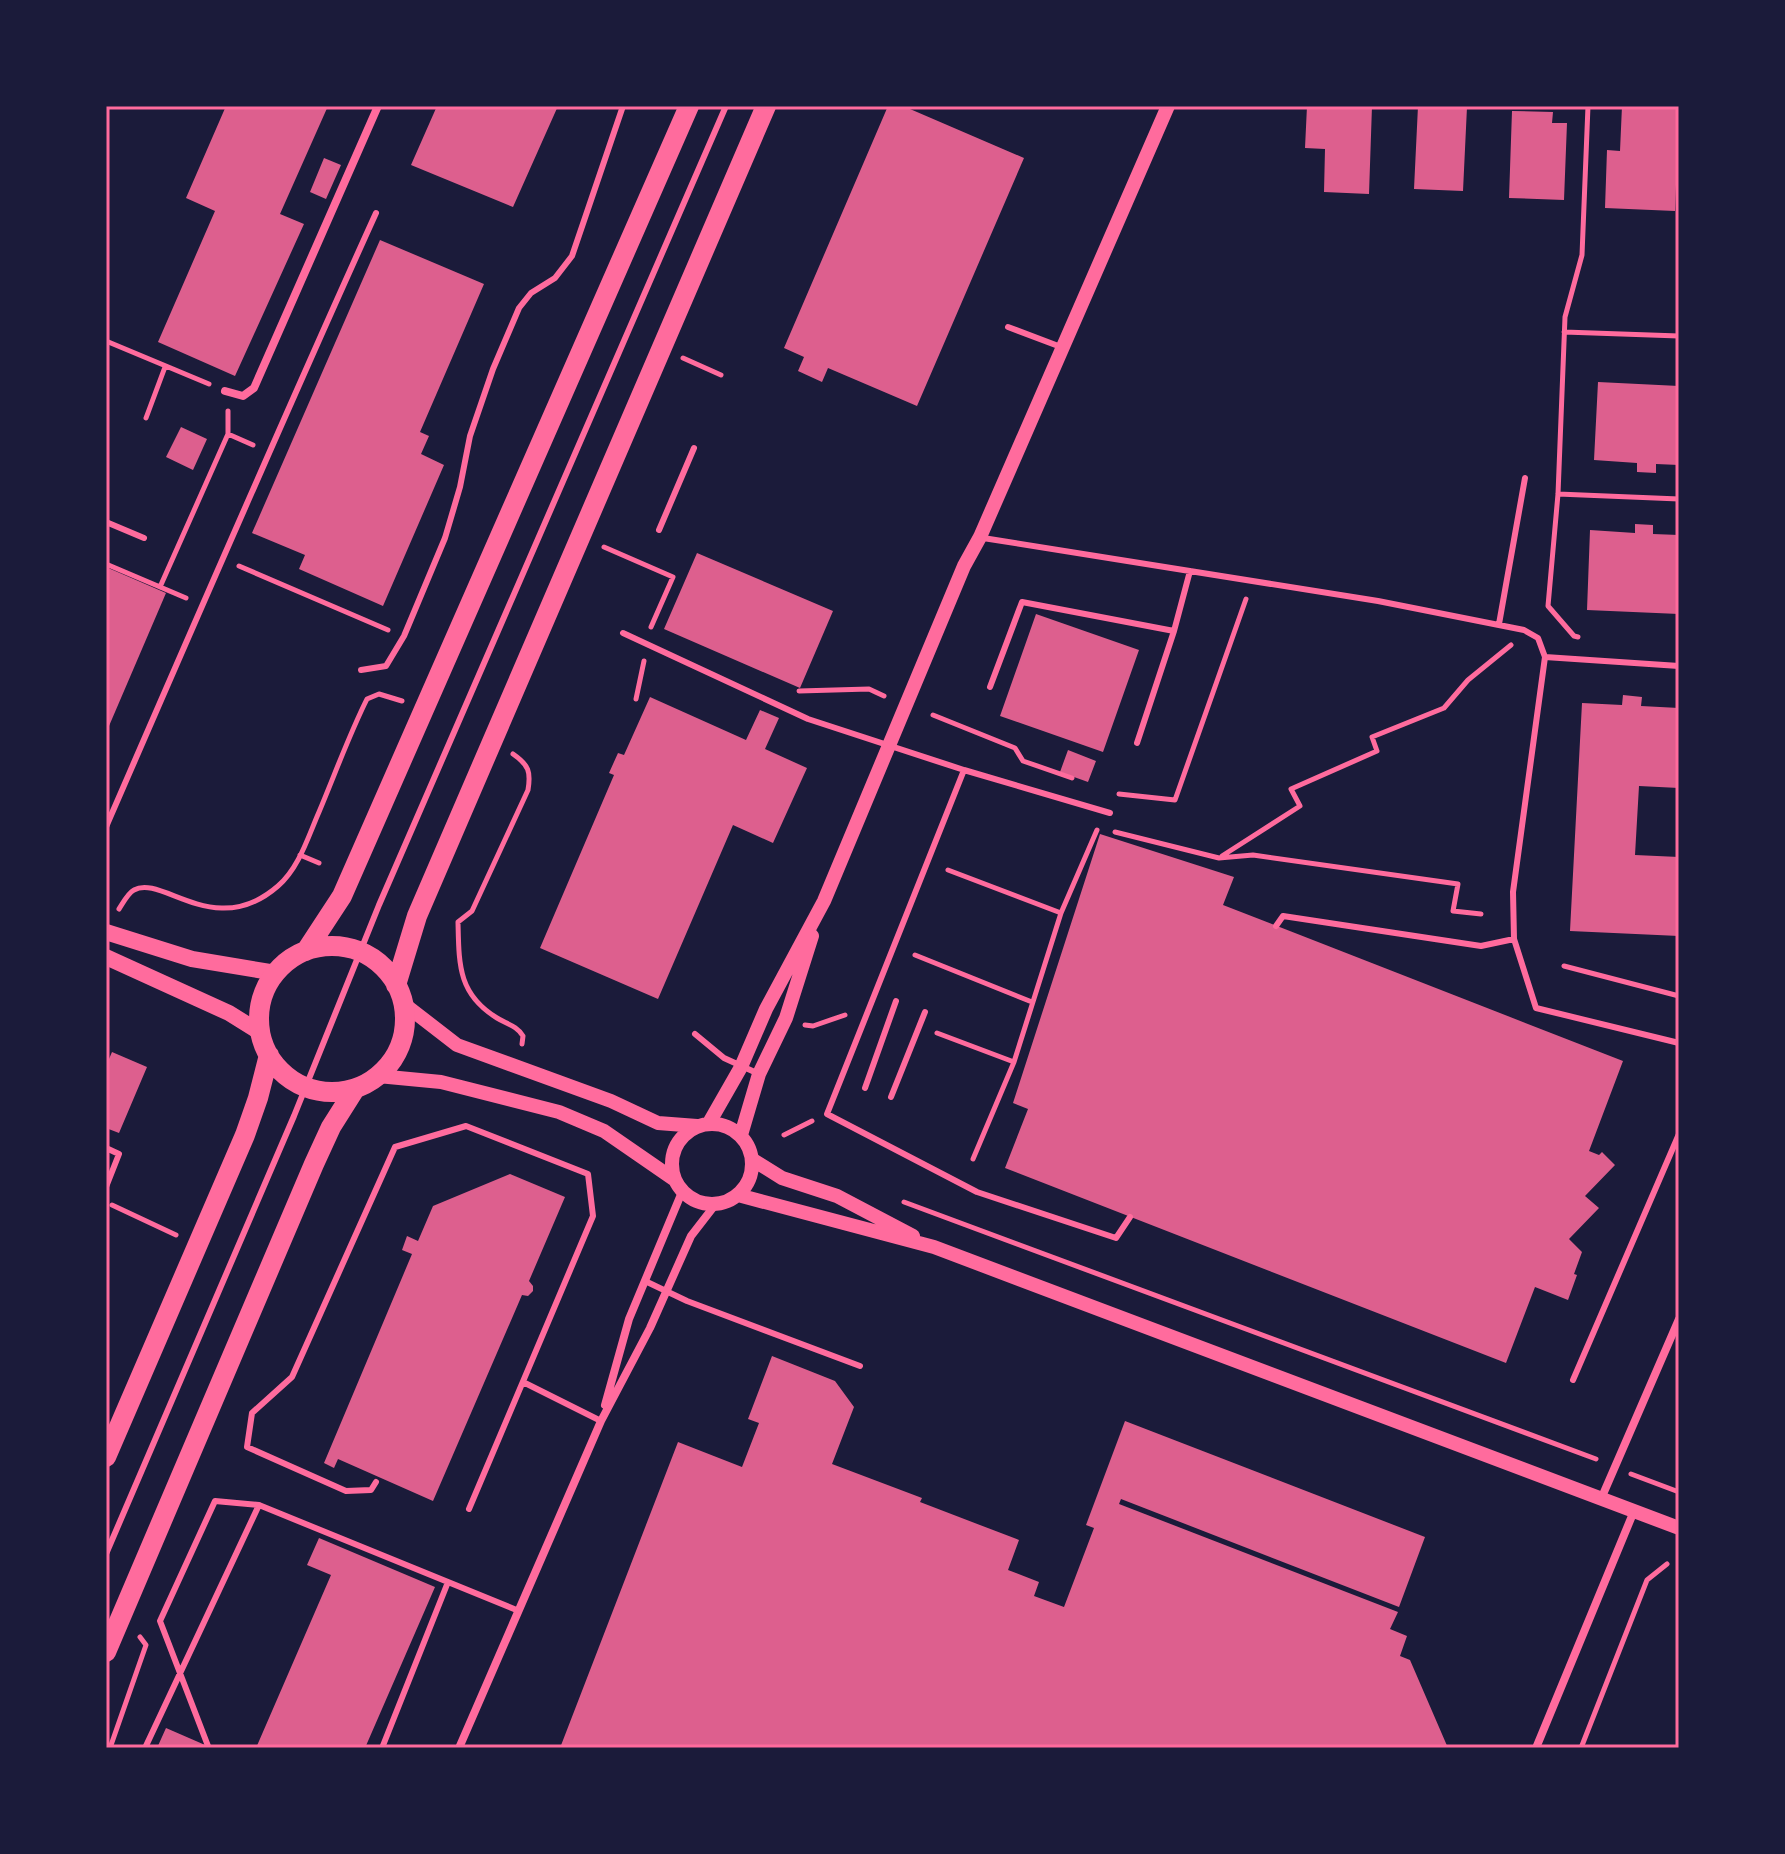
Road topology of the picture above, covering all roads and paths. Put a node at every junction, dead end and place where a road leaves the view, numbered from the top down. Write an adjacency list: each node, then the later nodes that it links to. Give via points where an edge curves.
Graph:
1 (378, 106): 18 (street, via 254,388)
2 (623, 106): 40 (lane, via 572,256 519,308 493,369 445,538)
3 (689, 106): 72 (main road, via 342,896)
4 (726, 106): 73 (lane)
5 (766, 106): 78 (main road, via 417,916)
6 (1168, 106): 13 (street)
7 (1588, 106): 10 (path, via 1582,255)
8 (376, 213): 22 (lane)
9 (1008, 327): 13 (lane)
10 (1564, 332): 11 (path); 24 (path)
11 (1679, 336)
12 (106, 341): 15 (path)
13 (1062, 347): 28 (street)
14 (679, 356): 16 (path)
15 (165, 367): 17 (path); 19 (path)
16 (721, 375)
17 (225, 391): 18 (street)
18 (236, 396): 20 (path, via 228,411)
19 (146, 418)
20 (228, 434): 22 (path); 35 (path)
21 (694, 448): 27 (lane)
22 (268, 451): 31 (lane)
23 (1525, 478): 37 (lane)
24 (1558, 494): 25 (path); 41 (path, via 1548,606 1574,636)
25 (1679, 499)
26 (106, 522): 29 (lane)
27 (659, 530)
28 (980, 537): 33 (lane); 54 (street)
29 (144, 538)
30 (599, 545): 42 (path, via 673,577)
31 (223, 559): 36 (lane); 40 (path)
32 (106, 564): 35 (path)
33 (1190, 571): 34 (lane); 38 (lane)
34 (1251, 580): 37 (lane); 58 (path, via 1175,800)
35 (160, 587): 36 (path)
36 (204, 606): 60 (lane)
37 (1499, 624): 44 (lane, via 1538,638)
38 (1174, 631): 47 (lane, via 1022,602); 53 (lane)
39 (623, 633): 42 (lane)
40 (404, 636): 46 (lane, via 386,666)
41 (1588, 638)
42 (648, 644): 50 (path); 54 (lane, via 808,719)
43 (1505, 652): 62 (path, via 1468,680 1444,708 1372,737 1377,751 1291,789 1300,806)
44 (1545, 657): 45 (lane); 71 (lane, via 1513,892)
45 (1679, 666)
46 (361, 670)
47 (990, 687)
48 (797, 691): 49 (path, via 869,689)
49 (884, 696)
50 (636, 699)
51 (405, 702): 61 (path, via 379,694 367,699)
52 (933, 715): 57 (path, via 1015,748 1023,761)
53 (1137, 743)
54 (891, 745): 56 (lane); 65 (street)
55 (509, 751): 87 (path, via 525,762 528,790 472,911 456,922 469,994 481,1008 519,1029)
56 (964, 770): 59 (lane); 96 (lane)
57 (1077, 780)
58 (1117, 794)
59 (1110, 813)
60 (106, 827)
61 (300, 855): 63 (path); 66 (path, via 281,884 251,904 210,908 140,888 132,890)
62 (1219, 858): 67 (path, via 1096,831); 68 (path, via 1253,855 1458,884 1453,911)
63 (319, 863)
64 (948, 870): 67 (path)
65 (824, 901): 89 (street); 90 (street, via 786,1018)
66 (119, 909)
67 (1061, 913): 81 (path)
68 (1481, 914)
69 (1276, 926): 71 (lane, via 1283,916 1481,946)
70 (106, 932): 77 (main road, via 192,959)
71 (1514, 939): 86 (lane, via 1536,1008)
72 (306, 951): 73 (main road, via 333,946); 77 (main road)
73 (360, 952): 78 (main road); 92 (lane)
74 (915, 955): 81 (path)
75 (107, 959): 84 (main road, via 220,1008)
76 (1564, 966): 79 (path)
77 (276, 973): 84 (main road, via 263,995)
78 (396, 985): 82 (main road)
79 (1679, 996)
80 (896, 1001): 93 (lane)
81 (1032, 1002): 102 (path, via 1014,1062)
82 (404, 1004): 91 (main road, via 401,1044); 97 (street, via 457,1045 658,1123)
83 (925, 1012): 95 (lane)
84 (261, 1033): 88 (main road)
85 (695, 1034): 89 (lane)
86 (1679, 1043)
87 (521, 1051)
88 (269, 1055): 92 (main road, via 284,1074); 120 (main road, via 245,1135)
89 (741, 1067): 90 (lane); 97 (street)
90 (759, 1074): 99 (street)
91 (378, 1076): 94 (main road); 104 (street, via 441,1082 559,1112 604,1131)
92 (305, 1087): 94 (main road, via 321,1092); 129 (lane)
93 (865, 1088)
94 (355, 1089): 134 (main road, via 314,1164)
95 (891, 1097)
96 (827, 1114): 100 (path); 110 (lane, via 977,1192 1116,1238)
97 (703, 1125): 99 (street, via 728,1126); 104 (street, via 684,1134 674,1149 671,1164)
98 (1679, 1134): 117 (lane)
99 (741, 1135): 103 (street)
100 (784, 1135)
101 (106, 1148): 105 (lane, via 119,1154)
102 (973, 1159)
103 (753, 1160): 106 (street, via 749,1181); 112 (street)
104 (678, 1186): 109 (street, via 695,1201); 113 (street)
105 (106, 1187)
106 (738, 1195): 109 (street); 112 (street)
107 (896, 1199): 121 (path)
108 (106, 1200): 111 (path)
109 (715, 1205): 114 (street, via 691,1236)
110 (1130, 1217)
111 (177, 1235)
112 (934, 1247): 124 (street)
113 (645, 1281): 114 (lane); 119 (street)
114 (666, 1291): 116 (lane); 119 (street)
115 (1679, 1319): 121 (street)
116 (860, 1366)
117 (1573, 1380)
118 (523, 1382): 119 (lane); 122 (lane, via 593,1216 588,1174 466,1126 395,1147 292,1377 252,1413 247,1447 346,1491 371,1490); 126 (lane)
119 (601, 1421): 132 (street)
120 (106, 1457)
121 (1616, 1467): 123 (path); 124 (street)
122 (376, 1482)
123 (1679, 1492)
124 (1601, 1499): 127 (street)
125 (259, 1505): 131 (lane); 135 (lane, via 215,1501 160,1621); 137 (lane)
126 (469, 1509)
127 (1634, 1511): 128 (street); 140 (street)
128 (1679, 1528)
129 (106, 1554)
130 (1667, 1564): 141 (path, via 1647,1580)
131 (448, 1582): 132 (lane); 138 (lane)
132 (519, 1611): 139 (street)
133 (137, 1634): 136 (path, via 146,1645)
134 (106, 1652)
135 (208, 1746)
136 (110, 1748)
137 (145, 1748)
138 (382, 1748)
139 (459, 1748)
140 (1536, 1748)
141 (1581, 1748)

